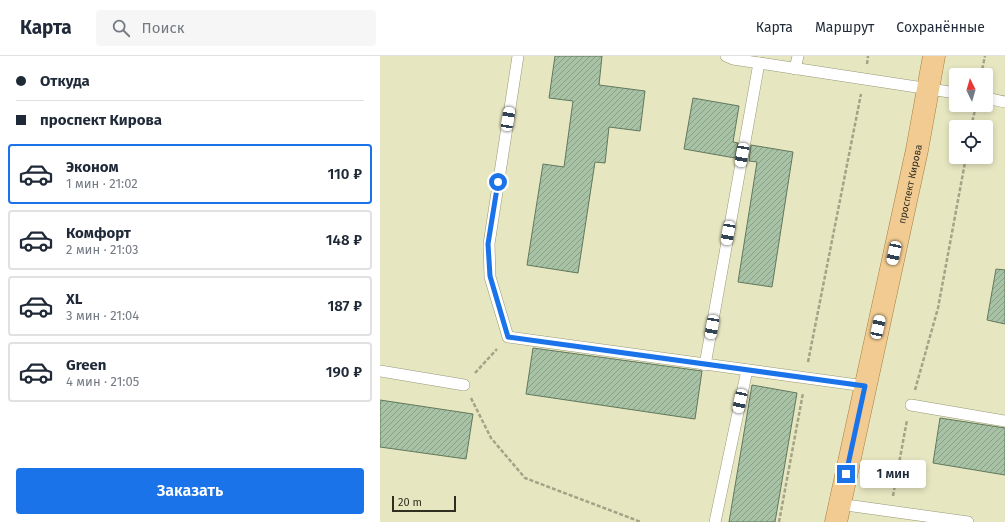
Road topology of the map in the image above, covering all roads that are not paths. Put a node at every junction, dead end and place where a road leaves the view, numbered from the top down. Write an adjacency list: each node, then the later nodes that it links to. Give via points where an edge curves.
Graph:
1 (518, 56): 11 (lane, via 488,244 490,276 508,337)
2 (726, 56): 5 (lane)
3 (798, 56): 6 (lane)
4 (934, 56): 7 (main road, проспект Кирова)
5 (759, 63): 6 (lane); 11 (lane)
6 (795, 69): 7 (lane)
7 (928, 90): 8 (lane); 15 (main road, проспект Кирова)
8 (949, 92)
9 (993, 99): 10 (lane)
10 (1005, 102)
11 (705, 365): 12 (lane)
12 (747, 370): 15 (lane); 19 (lane)
13 (380, 371): 14 (lane)
14 (464, 385)
15 (865, 386): 18 (main road, проспект Кирова)
16 (911, 405): 17 (lane)
17 (1005, 420)
18 (838, 513): 20 (lane, via 891,511)
19 (715, 522)
20 (968, 522)

